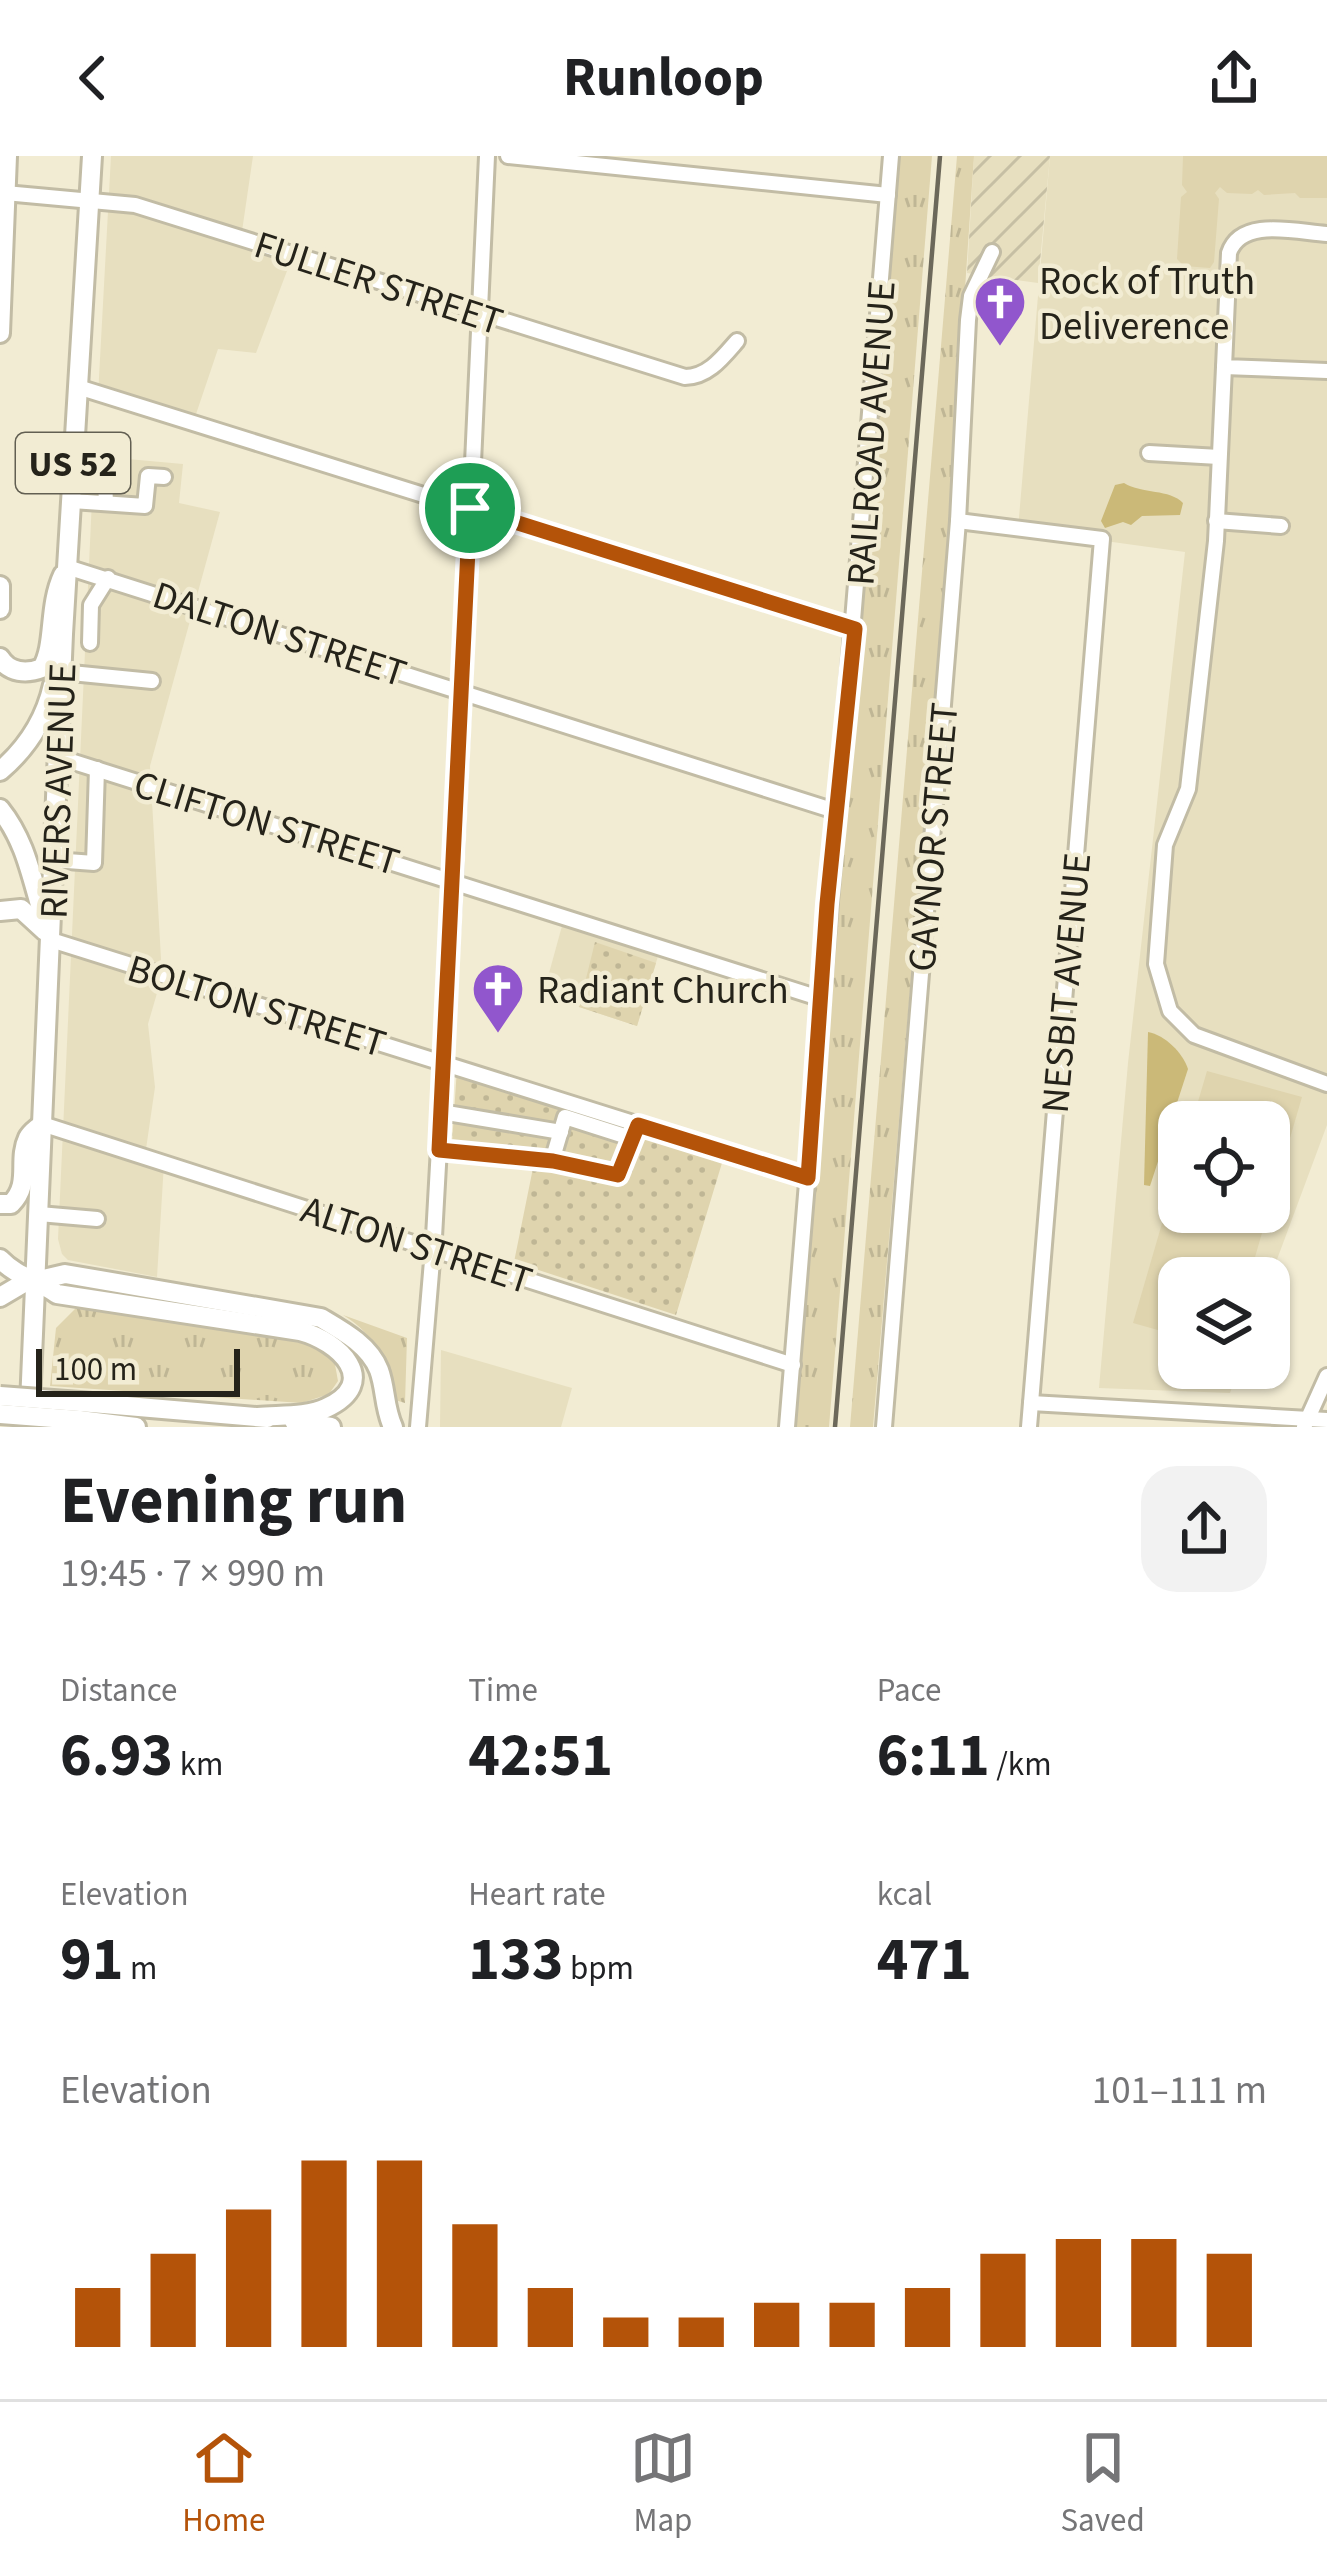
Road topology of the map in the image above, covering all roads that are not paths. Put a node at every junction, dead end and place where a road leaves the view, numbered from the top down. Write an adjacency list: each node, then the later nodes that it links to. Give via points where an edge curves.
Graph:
1 (7, 156): 6 (main road)
2 (92, 156): 8 (main road, RIVERS AVENUE / US 52)
3 (488, 156): 12 (street)
4 (508, 156): 7 (street)
5 (891, 156): 7 (street, RAILROAD AVENUE)
6 (5, 193): 8 (street, FULLER STREET); 11 (main road)
7 (888, 195): 34 (street, RAILROAD AVENUE)
8 (89, 198): 12 (street, FULLER STREET, via 135,205); 17 (main road, RIVERS AVENUE / US 52)
9 (1327, 234): 15 (street, via 1248,230 1232,242)
10 (992, 252): 25 (street, GAYNOR STREET, via 971,296)
11 (1, 284): 13 (main road)
12 (482, 315): 14 (street, FULLER STREET, via 685,377 717,364); 24 (street)
13 (0, 333)
14 (737, 341)
15 (1224, 367): 16 (street); 19 (street)
16 (1327, 371)
17 (78, 387): 21 (main road, RIVERS AVENUE / US 52); 24 (street)
18 (1149, 453): 19 (street)
19 (1219, 457): 26 (street)
20 (164, 477): 23 (street, via 148,476 145,506)
21 (72, 478): 22 (main road, RIVERS AVENUE / US 52); 23 (street, via 105,481)
22 (72, 501): 23 (street); 28 (main road, RIVERS AVENUE / US 52)
23 (106, 503)
24 (470, 508): 34 (street); 39 (street)
25 (958, 521): 69 (street, NESBIT AVENUE, via 1102,539); 81 (street, GAYNOR STREET)
26 (1216, 521): 27 (street); 51 (street, via 1187,789 1165,845 1156,964 1170,1011 1194,1035)
27 (1281, 526)
28 (67, 567): 29 (street, DALTON STREET); 33 (main road, RIVERS AVENUE / US 52); 36 (main road, via 52,598 42,668 16,671)
29 (108, 578): 32 (street, via 91,605); 39 (street, DALTON STREET)
30 (0, 586): 31 (main road)
31 (0, 609)
32 (91, 622): 33 (street); 35 (street)
33 (63, 627): 37 (main road, RIVERS AVENUE / US 52); 42 (main road, via 49,703 28,743)
34 (855, 629): 44 (street, RAILROAD AVENUE)
35 (90, 643)
36 (0, 658)
37 (62, 672): 38 (street); 40 (main road, RIVERS AVENUE / US 52)
38 (152, 681)
39 (462, 692): 44 (street, DALTON STREET); 46 (street)
40 (58, 757): 41 (street, CLIFTON STREET); 45 (main road, RIVERS AVENUE / US 52)
41 (97, 769): 45 (street, via 94,863); 46 (street, CLIFTON STREET)
42 (0, 771)
43 (0, 809): 48 (main road, via 29,861)
44 (835, 811): 49 (street, RAILROAD AVENUE)
45 (54, 860): 48 (main road, RIVERS AVENUE / US 52)
46 (454, 879): 49 (street, CLIFTON STREET); 50 (street)
47 (0, 911): 48 (main road, via 21,909)
48 (51, 940): 50 (street, BOLTON STREET); 53 (main road, RIVERS AVENUE / US 52)
49 (819, 998): 58 (street, RAILROAD AVENUE)
50 (444, 1064): 52 (street); 55 (street, BOLTON STREET)
51 (1327, 1084)
52 (441, 1112): 54 (street); 56 (street)
53 (42, 1124): 59 (main road, via 27,1139 24,1185 11,1204); 60 (main road, RIVERS AVENUE / US 52); 62 (street, ALTON STREET)
54 (561, 1132): 55 (street, via 565,1117); 57 (street)
55 (636, 1132): 57 (street, via 618,1175); 58 (street, BOLTON STREET)
56 (439, 1150): 57 (street); 62 (street)
57 (553, 1161)
58 (808, 1178): 66 (street, RAILROAD AVENUE)
59 (0, 1204)
60 (39, 1214): 61 (street); 64 (main road, RIVERS AVENUE / US 52)
61 (97, 1219)
62 (433, 1248): 66 (street, ALTON STREET); 79 (street)
63 (0, 1259): 64 (main road)
64 (37, 1279): 65 (main road); 72 (main road, via 57,1294 301,1331 348,1358 349,1387 330,1406); 75 (main road, RIVERS AVENUE / US 52); 78 (main road, via 65,1274 321,1318 369,1354)
65 (0, 1297)
66 (793, 1365): 80 (street, RAILROAD AVENUE)
67 (1327, 1376): 74 (street)
68 (0, 1396): 70 (main road, bridge)
69 (1030, 1403): 74 (street); 82 (street, NESBIT AVENUE)
70 (80, 1411): 71 (main road, bridge); 72 (main road); 76 (main road)
71 (0, 1414)
72 (258, 1417): 77 (main road)
73 (1327, 1420): 74 (street)
74 (1305, 1422)
75 (29, 1427)
76 (136, 1427)
77 (331, 1427)
78 (393, 1427)
79 (418, 1427)
80 (787, 1427)
81 (884, 1427)
82 (1029, 1427)

